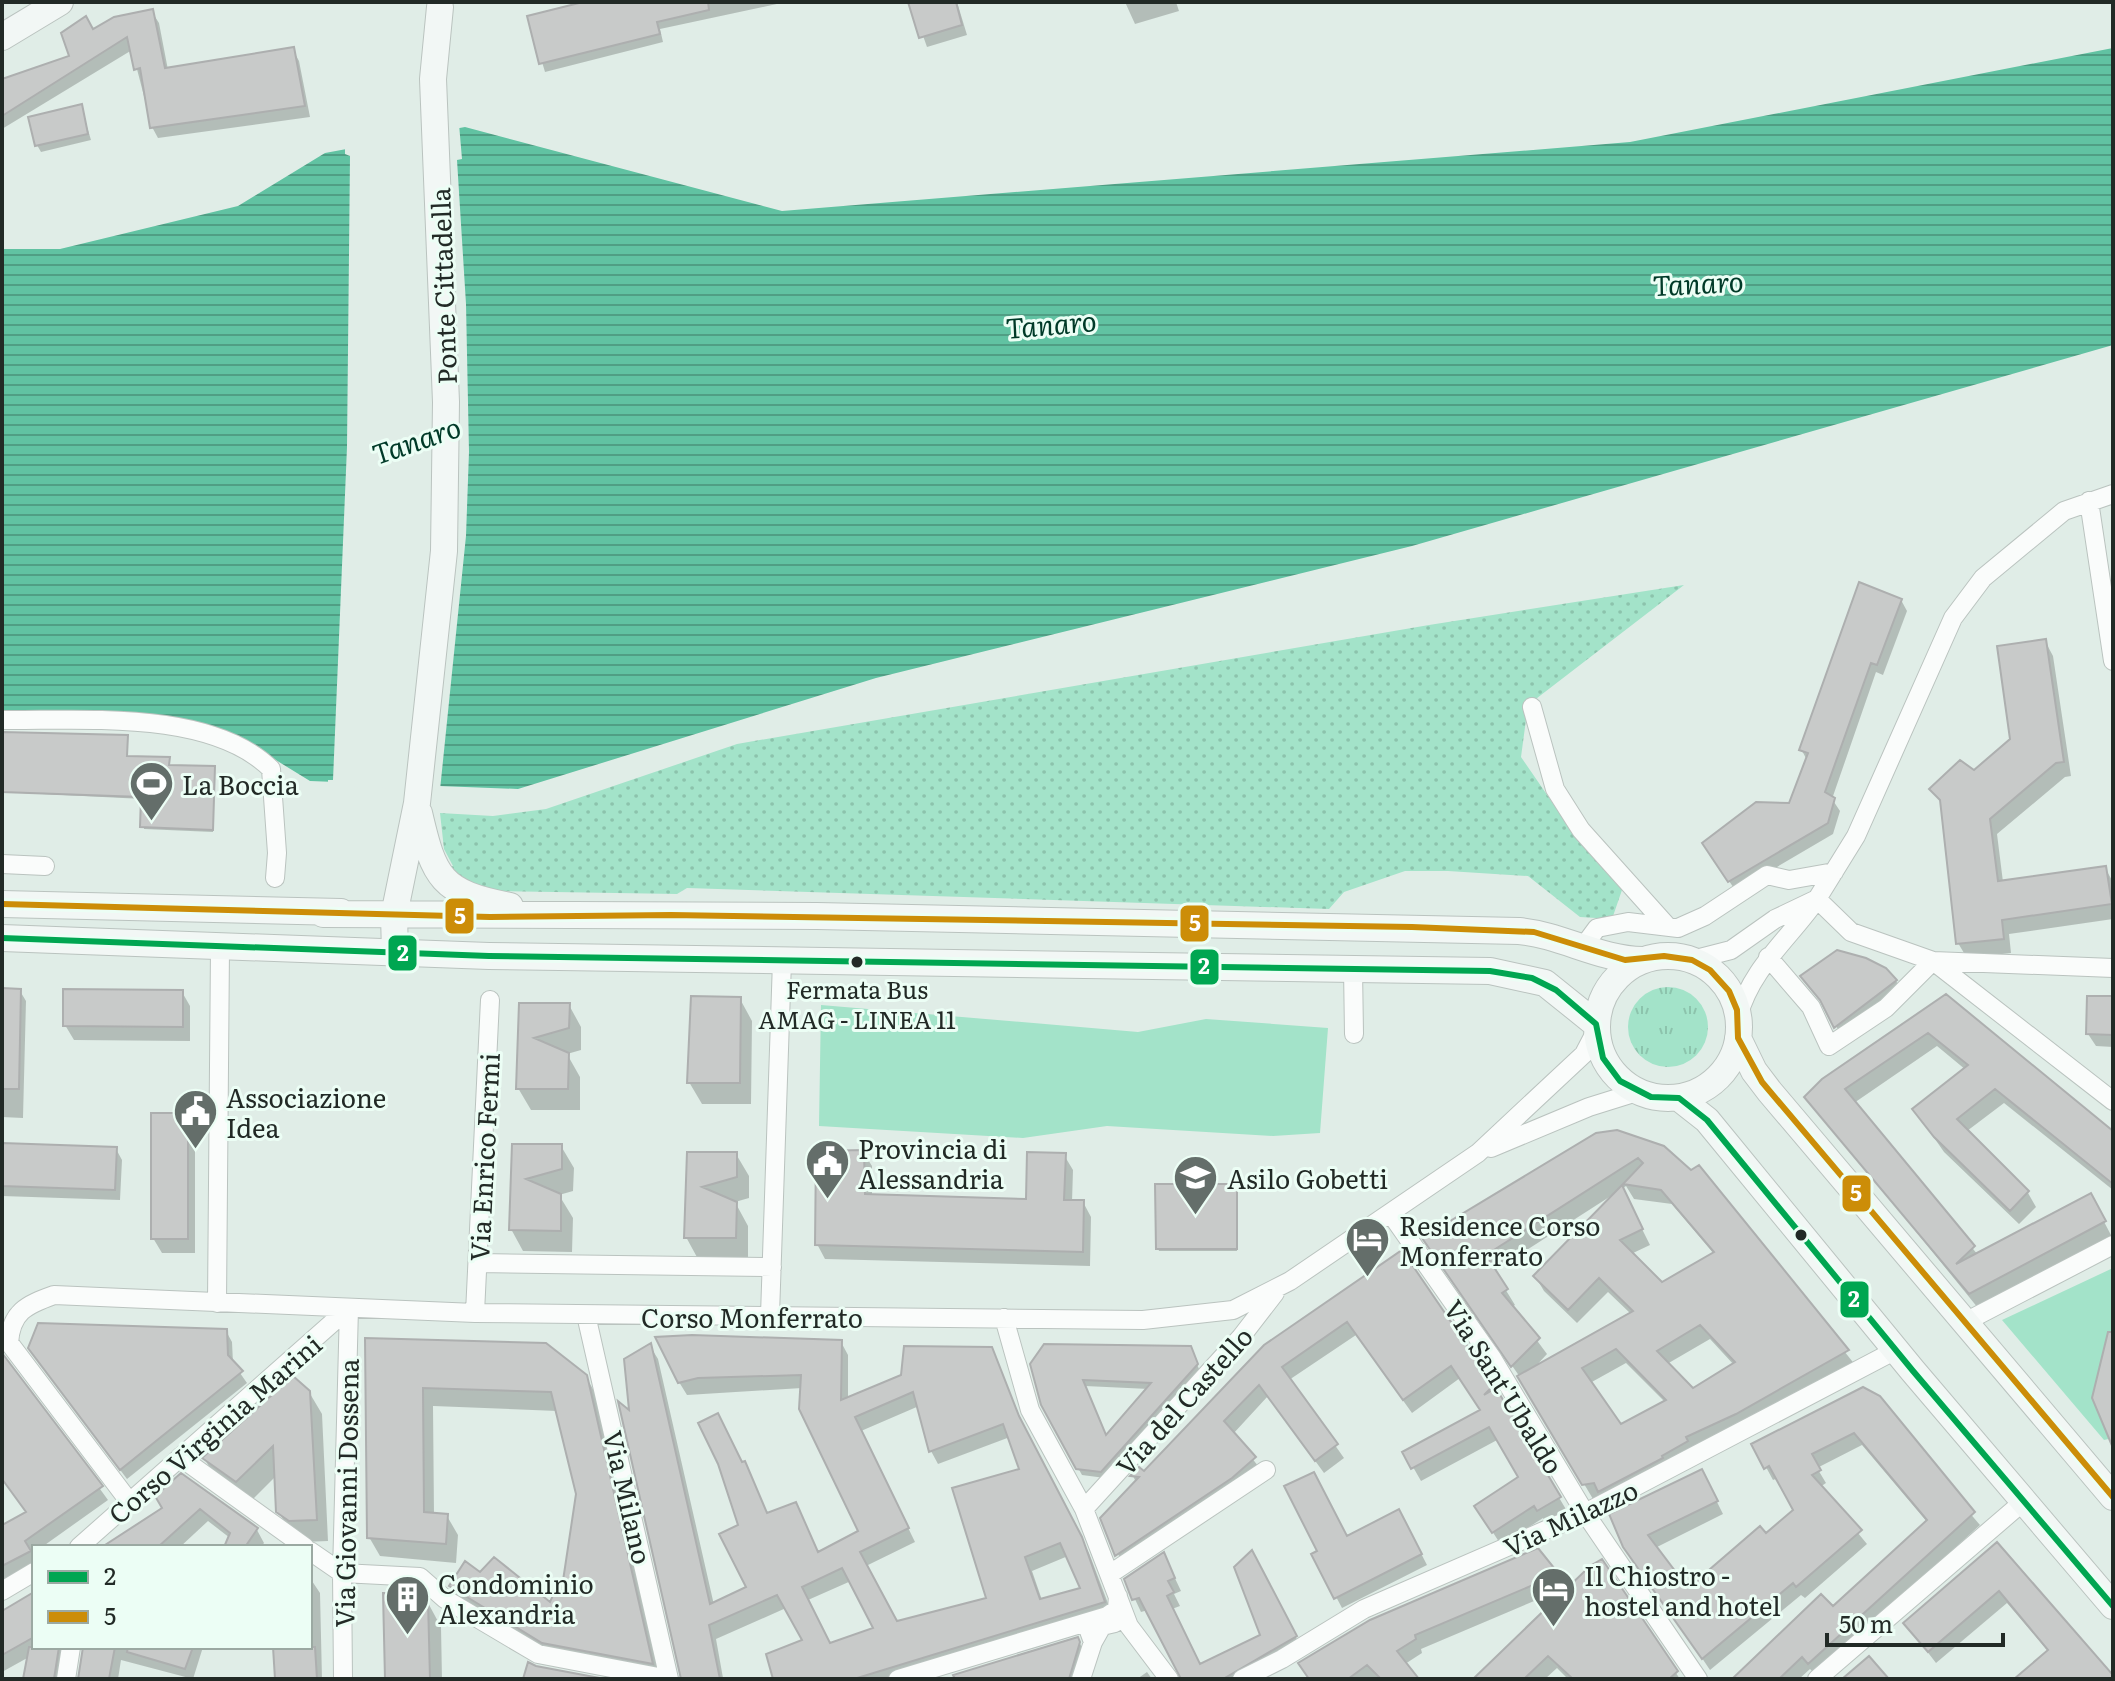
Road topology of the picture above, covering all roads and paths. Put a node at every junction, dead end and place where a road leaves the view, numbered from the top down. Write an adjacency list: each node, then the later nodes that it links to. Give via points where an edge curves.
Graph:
1 (60, 2): 3 (main road)
2 (444, 4): 9 (main road, Ponte Cittadella, via 433,79 447,450 439,620)
3 (2, 37)
4 (2113, 494): 5 (street)
5 (2089, 501): 6 (street); 12 (street, via 2064,511 1983,578 1953,618 1856,836)
6 (2113, 661)
7 (1532, 707): 19 (street, via 1555,789 1581,830)
8 (2, 720): 13 (street, via 150,721 210,736 261,759 271,769)
9 (416, 842): 16 (main road, via 377,901); 17 (main road); 18 (main road, via 439,873 467,895 531,910)
10 (2, 864): 11 (street)
11 (45, 866)
12 (1834, 872): 14 (street); 19 (street, via 1789,880 1767,875 1705,916)
13 (275, 878)
14 (1817, 899): 24 (street); 26 (street, via 1775,919 1731,950); 28 (street, via 1851,932)
15 (2, 904): 16 (main road)
16 (323, 914): 17 (main road)
17 (404, 915): 18 (main road); 23 (main road)
18 (589, 915): 21 (main road, via 1458,929 1534,932)
19 (1668, 927): 21 (street, via 1628,922 1597,928)
20 (2, 938): 22 (main road)
21 (1583, 947): 25 (main road)
22 (220, 948): 23 (main road); 44 (street)
23 (405, 953): 27 (main road)
24 (1768, 957): 28 (street, via 1811,1007 1829,1046 1886,1008); 33 (street, via 1749,985)
25 (1643, 960): 26 (main road); 32 (main road, via 1610,985)
26 (1692, 960): 33 (main road, via 1721,980 1732,997)
27 (782, 961): 29 (main road); 42 (street)
28 (1933, 961): 30 (street); 37 (street)
29 (1353, 968): 32 (main road, via 1490,971 1532,978 1556,990); 34 (street)
30 (2113, 968)
31 (490, 1000): 41 (street, Via Enrico Fermi)
32 (1596, 1027): 35 (main road, via 1611,1070); 38 (street, Corso Monferrato, via 1584,1054)
33 (1738, 1028): 36 (main road, via 1732,1058 1716,1080); 50 (main road, via 1762,1082)
34 (1354, 1034)
35 (1637, 1092): 36 (main road); 38 (street, Corso Monferrato)
36 (1679, 1098): 52 (main road, via 1707,1120)
37 (2113, 1101)
38 (1478, 1153): 39 (street, Corso Monferrato)
39 (1391, 1214): 43 (street, Corso Monferrato); 59 (street, Via Sant'Ubaldo, via 1492,1358)
40 (2113, 1245): 50 (street)
41 (478, 1263): 42 (street, Corso Monferrato); 46 (street, Via Enrico Fermi)
42 (772, 1267): 48 (street)
43 (1278, 1289): 49 (street, Corso Monferrato, via 1233,1310 1177,1318); 58 (street, Via del Castello)
44 (217, 1303): 45 (street, Corso Monferrato); 51 (street, Corso Monferrato, via 54,1295 29,1304)
45 (349, 1308): 46 (street, Corso Monferrato); 53 (street, Corso Virginia Marini); 64 (street, Via Giovanni Dossena)
46 (475, 1313): 47 (street, Corso Monferrato)
47 (586, 1315): 48 (street, Corso Monferrato); 75 (street, Via Milano)
48 (770, 1315): 49 (street, Corso Monferrato)
49 (1004, 1318): 58 (street, via 1030,1410)
50 (1965, 1322): 55 (main road)
51 (5, 1339): 56 (street)
52 (1896, 1350): 57 (main road); 59 (street, Via Milazzo)
53 (180, 1457): 56 (street, Corso Virginia Marini); 61 (street)
54 (1266, 1470): 65 (street)
55 (2113, 1497)
56 (128, 1500): 60 (street, Corso Virginia Marini)
57 (2024, 1501): 68 (main road); 81 (street)
58 (1084, 1509): 65 (street)
59 (1585, 1513): 79 (street, Via Milazzo, via 1364,1609); 80 (street, Via Sant'Ubaldo)
60 (84, 1545)
61 (302, 1545)
62 (312, 1552): 64 (street)
63 (32, 1573): 66 (street)
64 (342, 1573): 74 (street, Via Giovanni Dossena); 75 (street, via 420,1577 445,1599 538,1654)
65 (1110, 1574): 67 (street)
66 (2, 1591)
67 (1118, 1596): 69 (street, via 1113,1613); 71 (street)
68 (2113, 1606)
69 (1076, 1627): 70 (street, via 1088,1629); 76 (street)
70 (1092, 1644): 71 (street, via 1100,1628 1112,1622); 77 (street)
71 (1143, 1648): 78 (street)
72 (71, 1649): 73 (street)
73 (66, 1679)
74 (343, 1679)
75 (669, 1679)
76 (898, 1679)
77 (1081, 1679)
78 (1169, 1679)
79 (1242, 1679)
80 (1698, 1679)
81 (1817, 1679)

